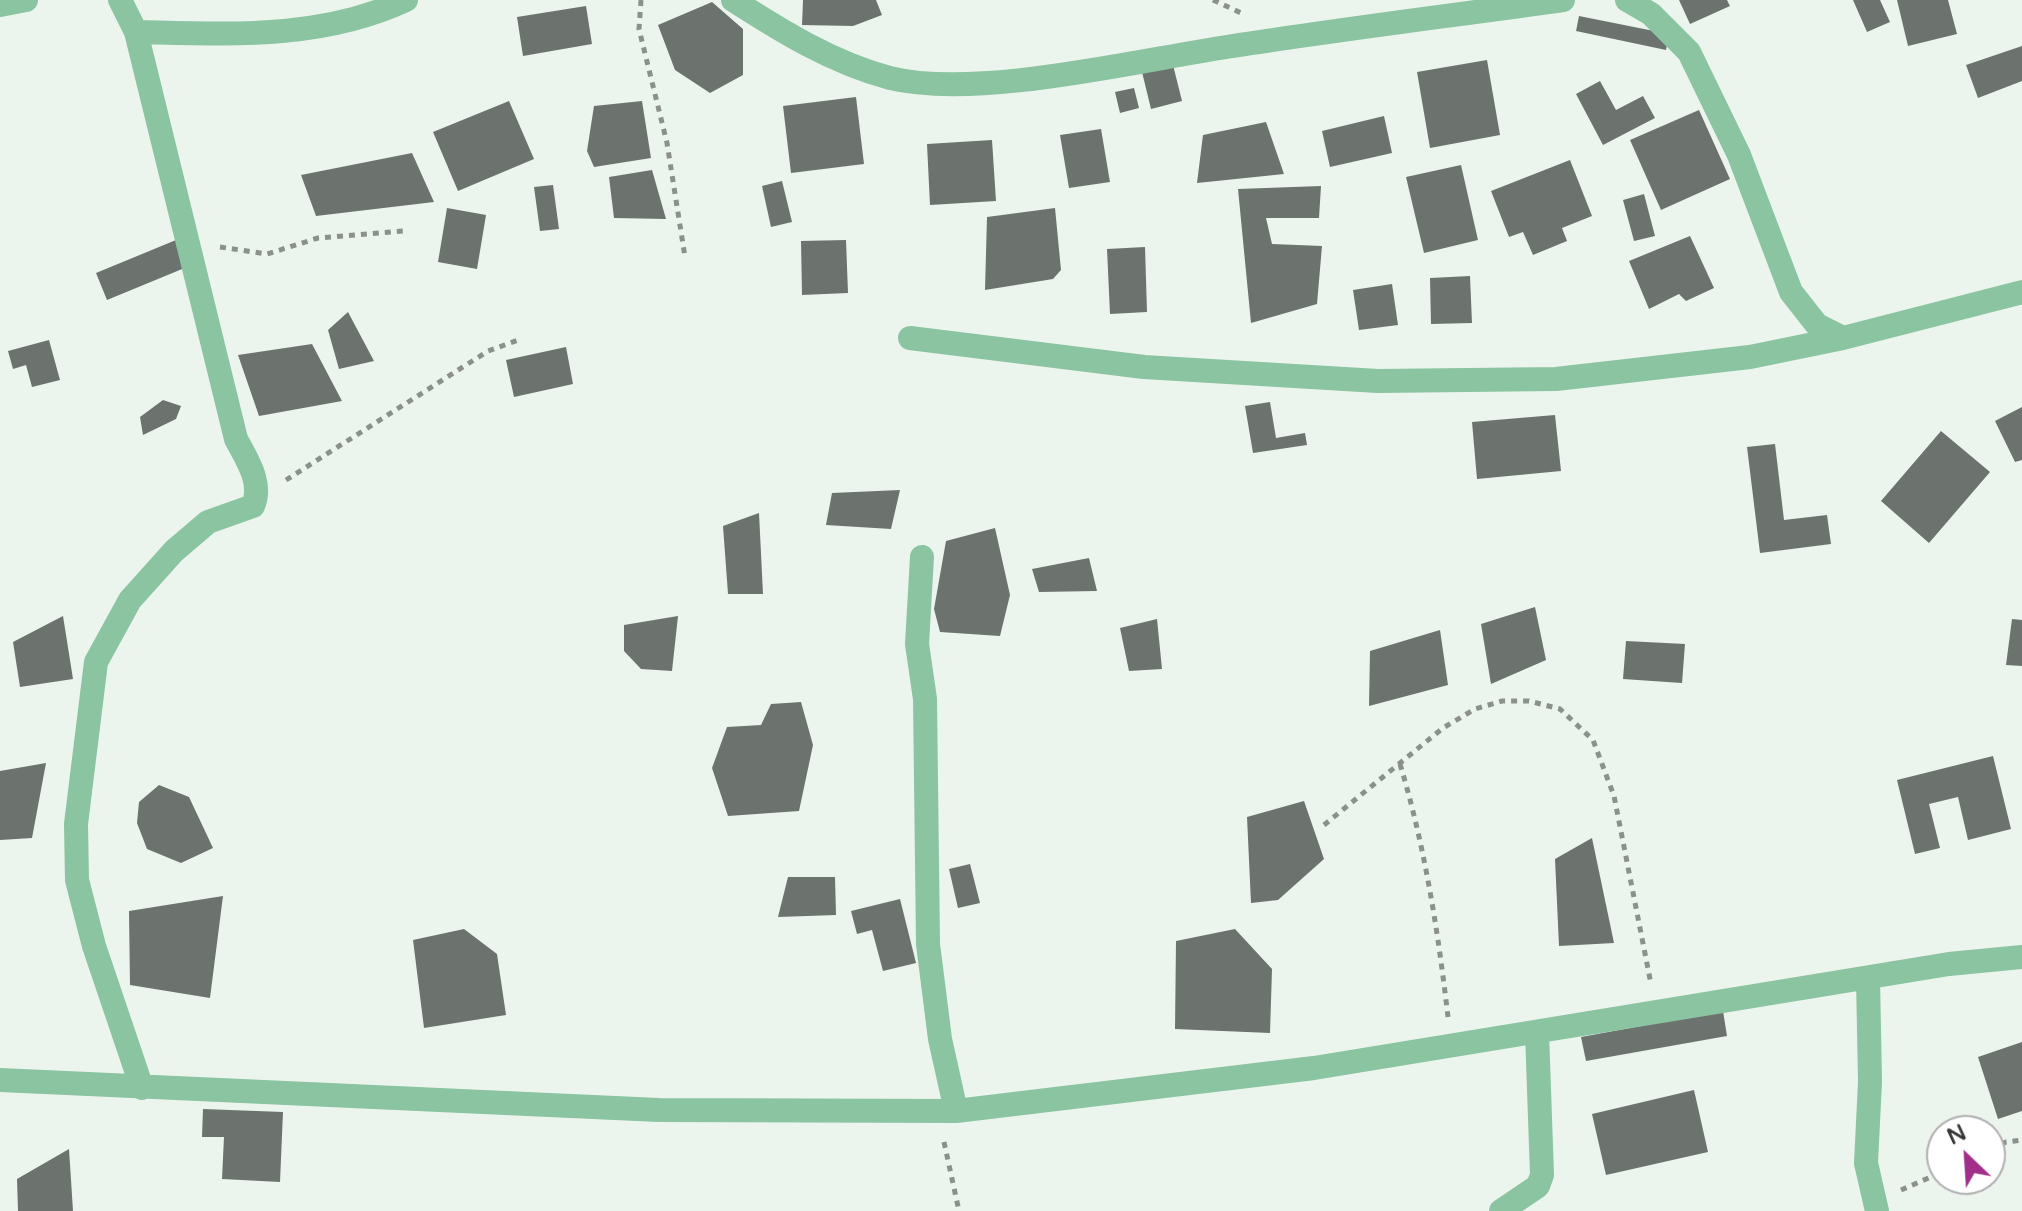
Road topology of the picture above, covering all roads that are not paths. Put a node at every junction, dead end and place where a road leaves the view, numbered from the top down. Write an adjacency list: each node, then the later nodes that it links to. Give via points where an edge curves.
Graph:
1 (26, 0): 7 (street)
2 (406, 0): 8 (street, via 370,17 315,29)
3 (733, 0): 4 (street, via 794,40 890,78 948,83 1023,79)
4 (1563, 0)
5 (1627, 0): 11 (street, via 1651,14 1689,52 1739,155 1791,292 1817,325)
6 (117, 1): 8 (street)
7 (0, 5)
8 (136, 32): 17 (street, via 236,439 258,495 253,506 208,522 174,551 130,600 96,662 76,824 77,880)
9 (2022, 292): 11 (street)
10 (910, 338): 11 (street, via 1144,367 1378,381 1556,379 1750,357)
11 (1843, 338)
12 (922, 557): 18 (street, via 917,644 925,699 928,944)
13 (2022, 957): 14 (street)
14 (1868, 978): 15 (street); 19 (street, via 1866,1163)
15 (1537, 1032): 18 (street, via 1314,1068); 20 (street, via 1542,1175 1538,1186)
16 (0, 1080): 17 (street)
17 (142, 1088): 18 (street, via 659,1110)
18 (947, 1110)
19 (1876, 1206)
20 (1501, 1211)

